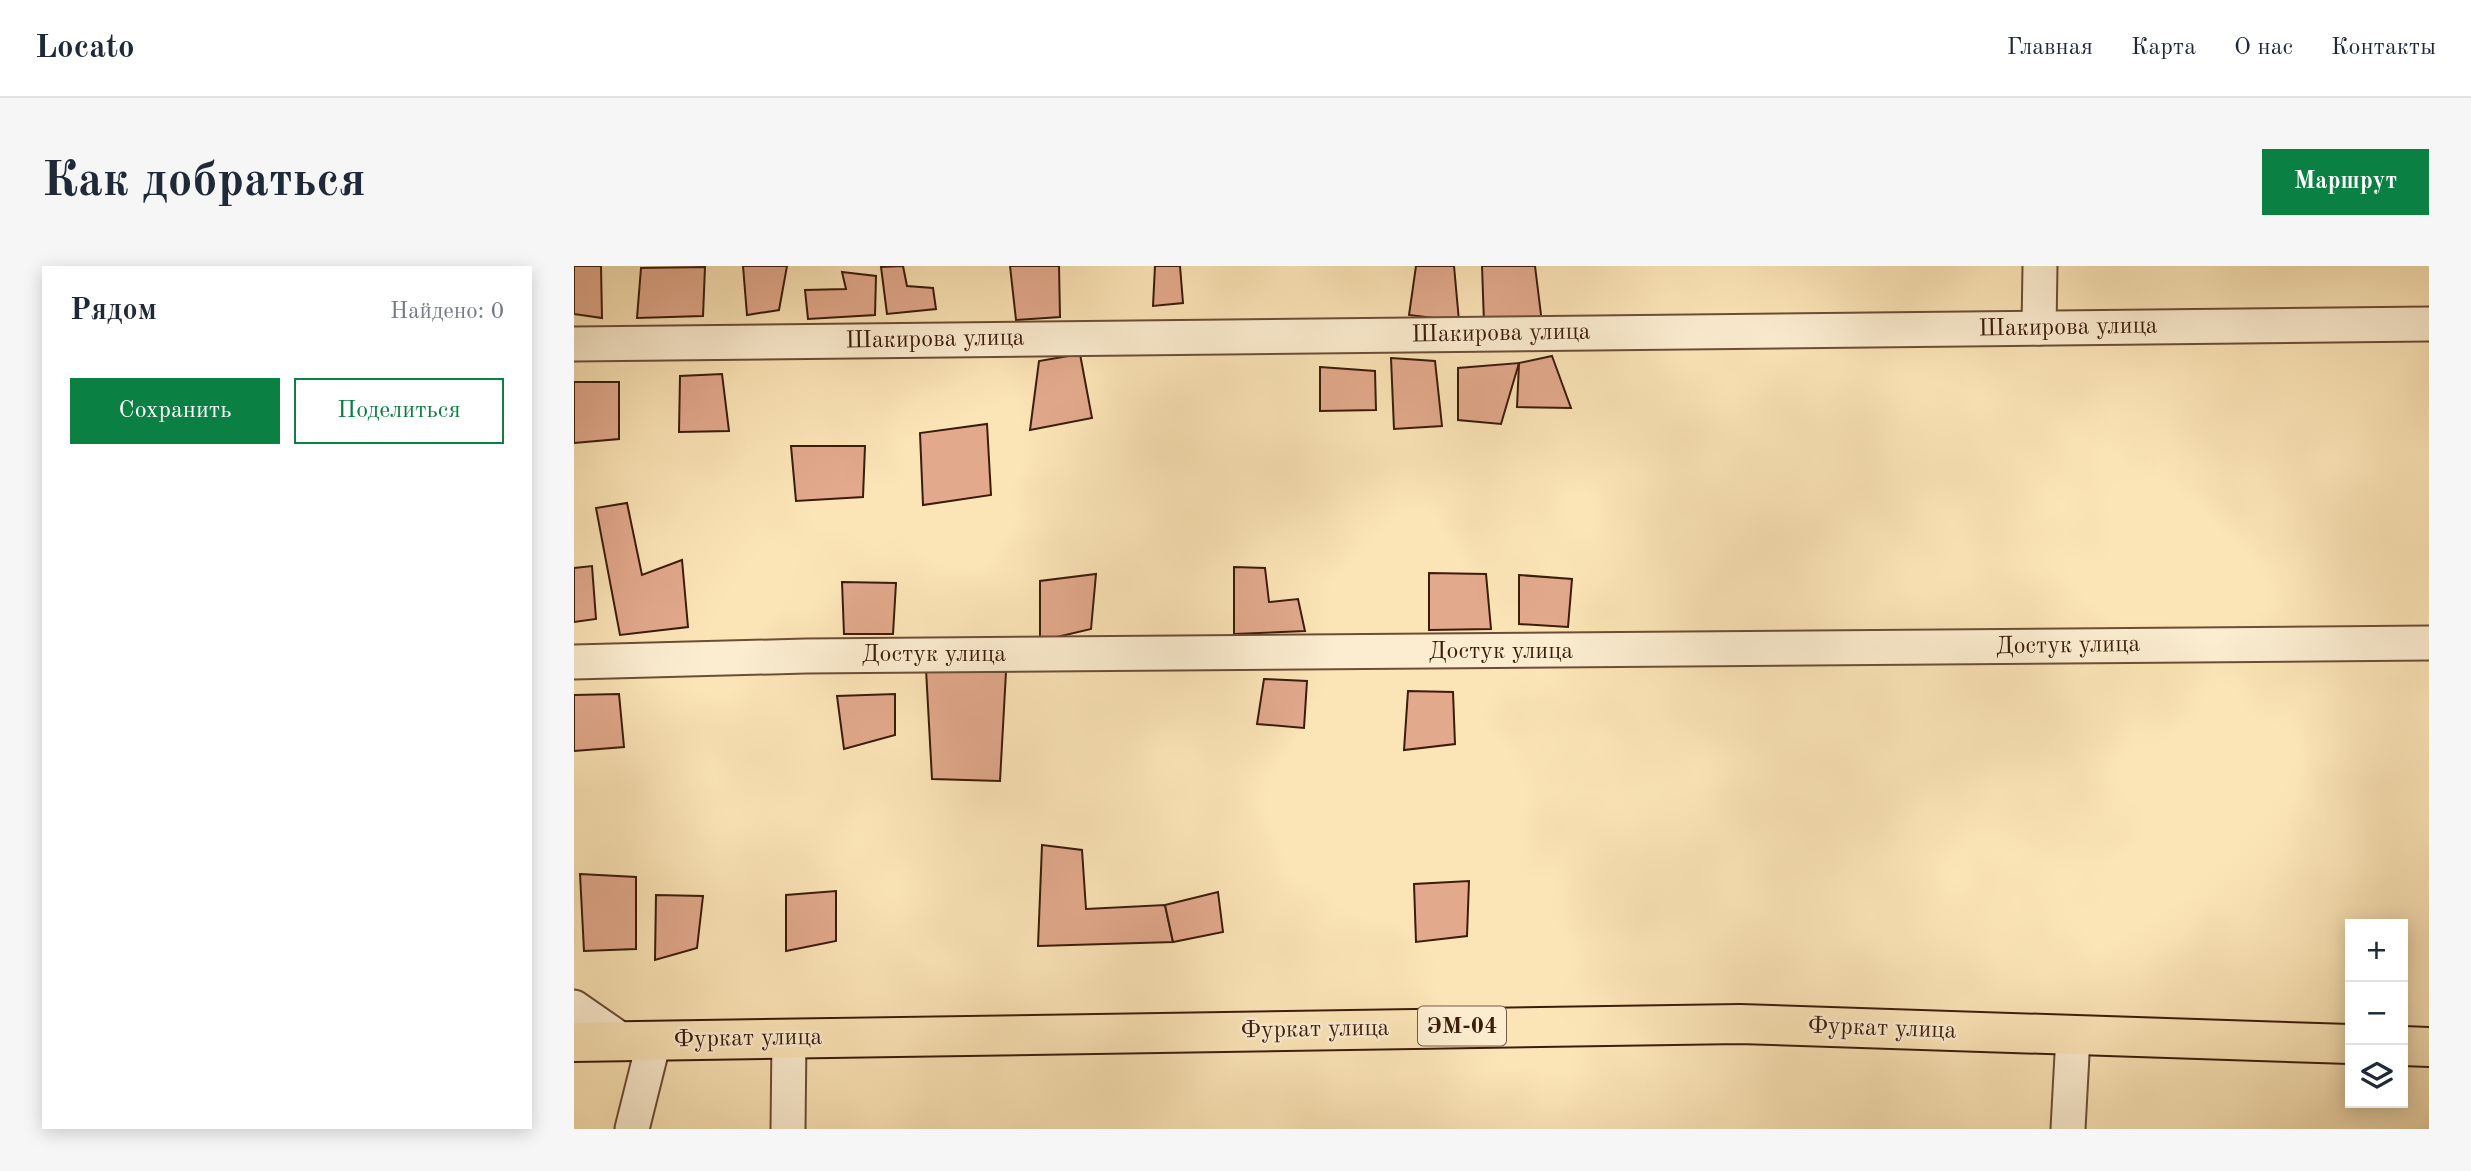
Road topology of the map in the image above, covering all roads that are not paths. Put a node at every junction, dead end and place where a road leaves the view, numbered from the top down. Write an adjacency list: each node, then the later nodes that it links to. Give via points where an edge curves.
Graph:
1 (2040, 266): 3 (street)
2 (2429, 324): 3 (street, Шакирова улица)
3 (2039, 328): 4 (street, Шакирова улица)
4 (574, 344)
5 (2429, 643): 6 (street, Достук улица)
6 (574, 662)
7 (574, 1007): 10 (street)
8 (2073, 1036): 9 (highway, Фуркат улица / ЭМ-04, via 1740,1024); 12 (highway, Фуркат улица / ЭМ-04); 17 (street)
9 (789, 1038): 10 (highway, Фуркат улица / ЭМ-04); 16 (street)
10 (638, 1041): 11 (highway, Фуркат улица / ЭМ-04); 15 (street)
11 (574, 1042)
12 (2345, 1044)
13 (2408, 1046): 14 (highway)
14 (2429, 1046)
15 (632, 1129)
16 (788, 1129)
17 (2068, 1129)

